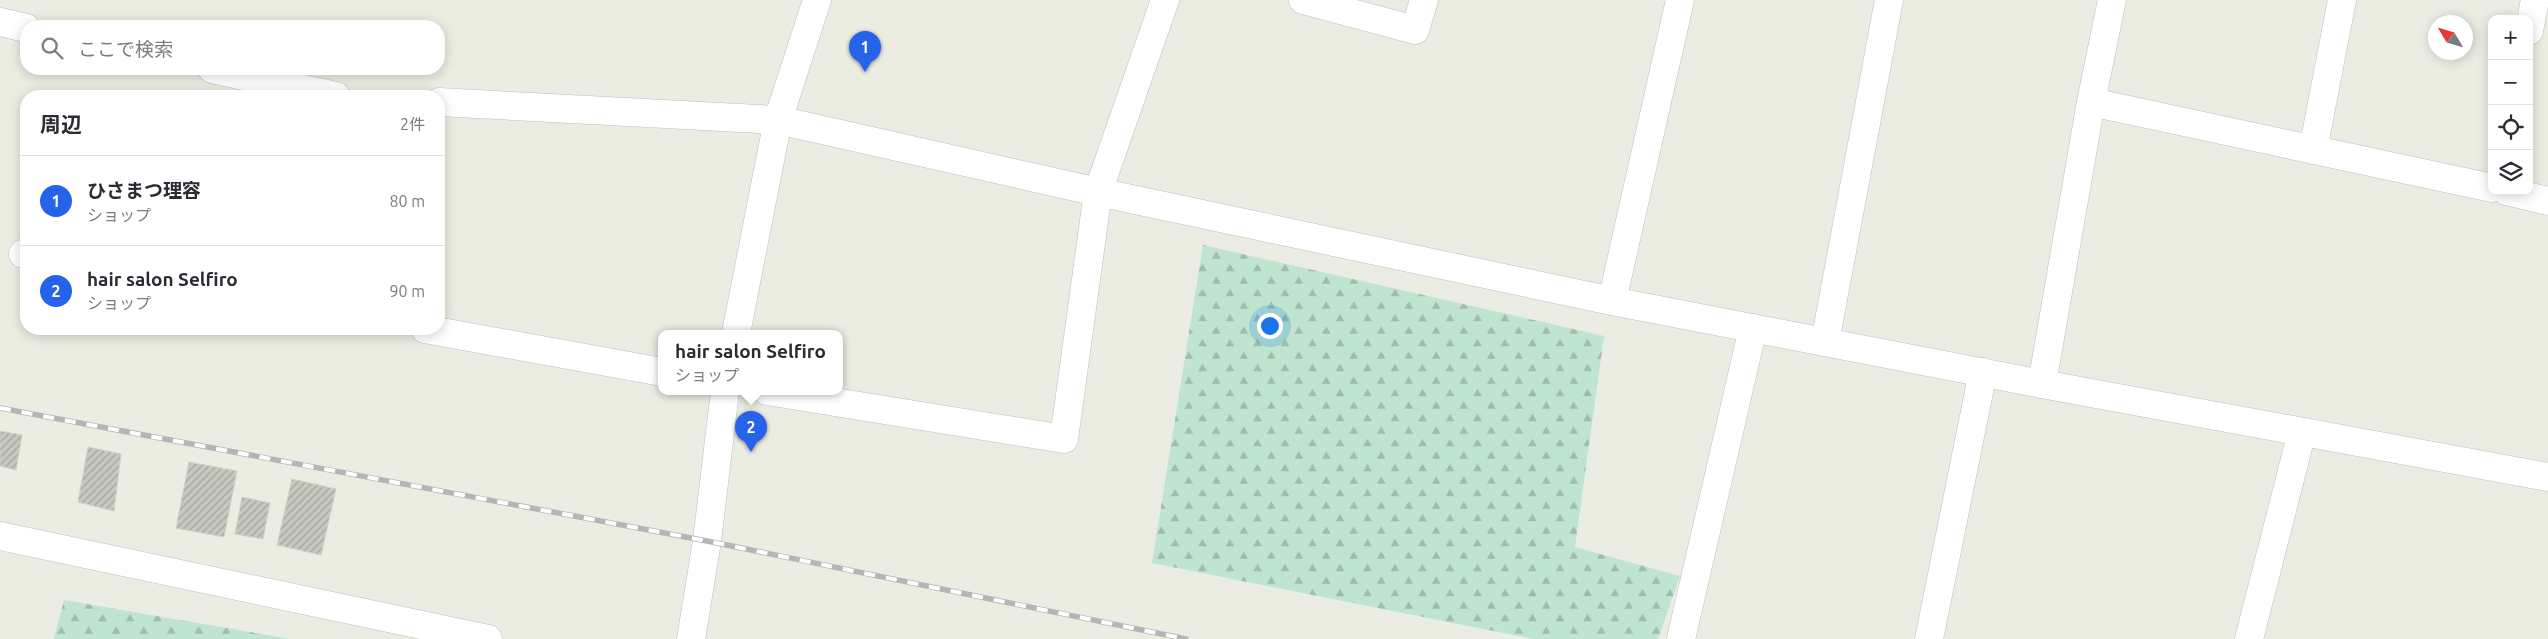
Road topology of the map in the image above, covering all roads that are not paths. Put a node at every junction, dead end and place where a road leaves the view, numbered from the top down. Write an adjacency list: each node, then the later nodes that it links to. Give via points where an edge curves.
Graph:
1 (817, 0): 17 (street)
2 (1165, 0): 20 (street)
3 (1303, 0): 4 (street, via 1415,30)
4 (1424, 0)
5 (1680, 0): 23 (street)
6 (1890, 0): 27 (street)
7 (2112, 0): 16 (street)
8 (2342, 0): 18 (street)
9 (2535, 0): 10 (street)
10 (2532, 15)
11 (0, 22): 12 (street)
12 (20, 27)
13 (240, 75): 14 (street)
14 (308, 90)
15 (445, 102): 17 (street)
16 (2091, 102): 18 (street); 30 (street)
17 (778, 120): 20 (street); 25 (street)
18 (2313, 150): 19 (street)
19 (2488, 187)
20 (1098, 192): 23 (street); 32 (street, via 1064,439)
21 (2525, 195): 22 (street)
22 (2548, 200)
23 (1612, 301): 24 (street)
24 (1753, 328): 27 (street); 38 (street)
25 (737, 330)
26 (445, 333): 28 (street)
27 (1825, 342): 29 (street)
28 (658, 371)
29 (1983, 372): 30 (street); 39 (street)
30 (2042, 384): 33 (street)
31 (725, 395): 37 (street, via 707,541)
32 (792, 395)
33 (2302, 432): 34 (street); 40 (street)
34 (2548, 477)
35 (0, 536): 36 (street)
36 (488, 639)
37 (691, 639)
38 (1681, 639)
39 (1929, 639)
40 (2249, 639)

